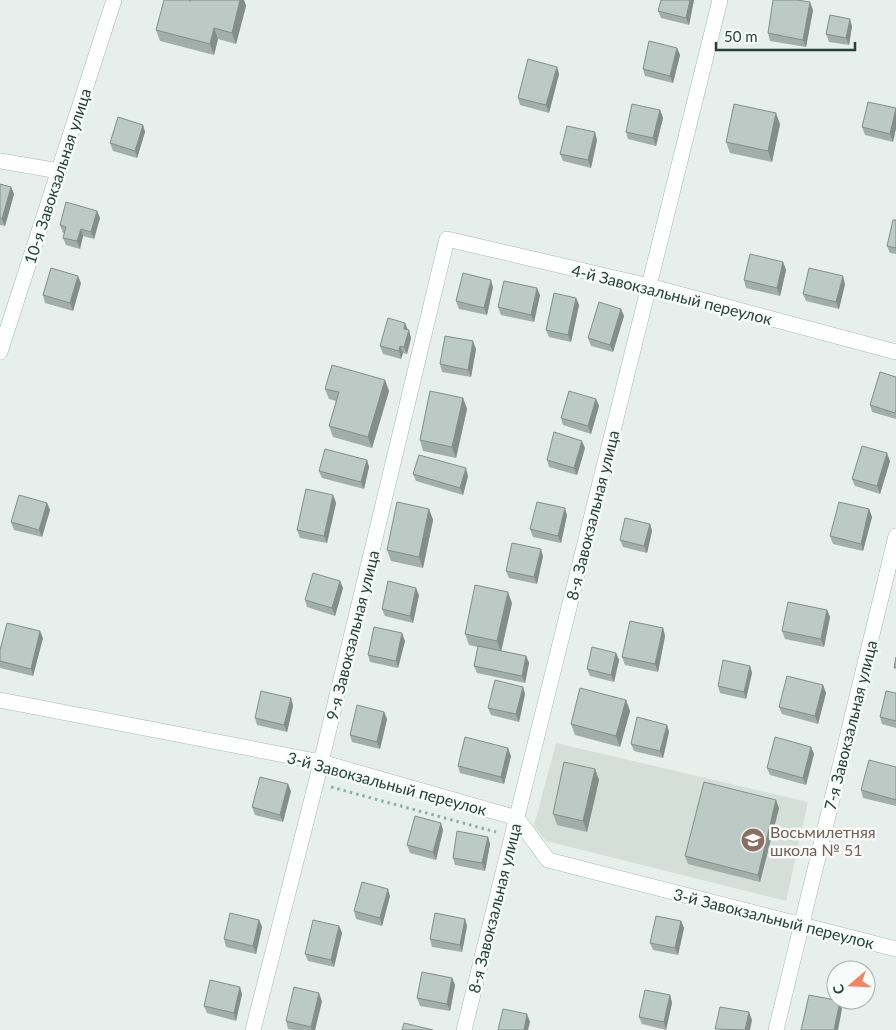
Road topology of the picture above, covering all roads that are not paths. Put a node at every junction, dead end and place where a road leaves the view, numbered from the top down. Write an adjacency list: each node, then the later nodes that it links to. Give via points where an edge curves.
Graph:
1 (114, 0): 4 (street, 10-я Завокзальная улица)
2 (720, 0): 6 (street, 8-я Завокзальная улица)
3 (0, 161): 4 (street)
4 (59, 171): 7 (street, 10-я Завокзальная улица)
5 (447, 239): 6 (street, 4-й Завокзальный переулок); 11 (street, 9-я Завокзальная улица)
6 (649, 286): 8 (street, 4-й Завокзальный переулок); 12 (street, 8-я Завокзальная улица)
7 (0, 352)
8 (896, 352)
9 (896, 536): 13 (street, 7-я Завокзальная улица)
10 (0, 700): 11 (street, 3-й Завокзальный переулок)
11 (321, 762): 12 (street, 3-й Завокзальный переулок); 15 (street, 9-я Завокзальная улица)
12 (517, 818): 13 (street, 3-й Завокзальный переулок, via 548,860); 16 (street, 8-я Завокзальная улица)
13 (801, 925): 14 (street, 3-й Завокзальный переулок); 17 (street, 7-я Завокзальная улица)
14 (896, 949)
15 (253, 1030)
16 (464, 1030)
17 (776, 1030)

